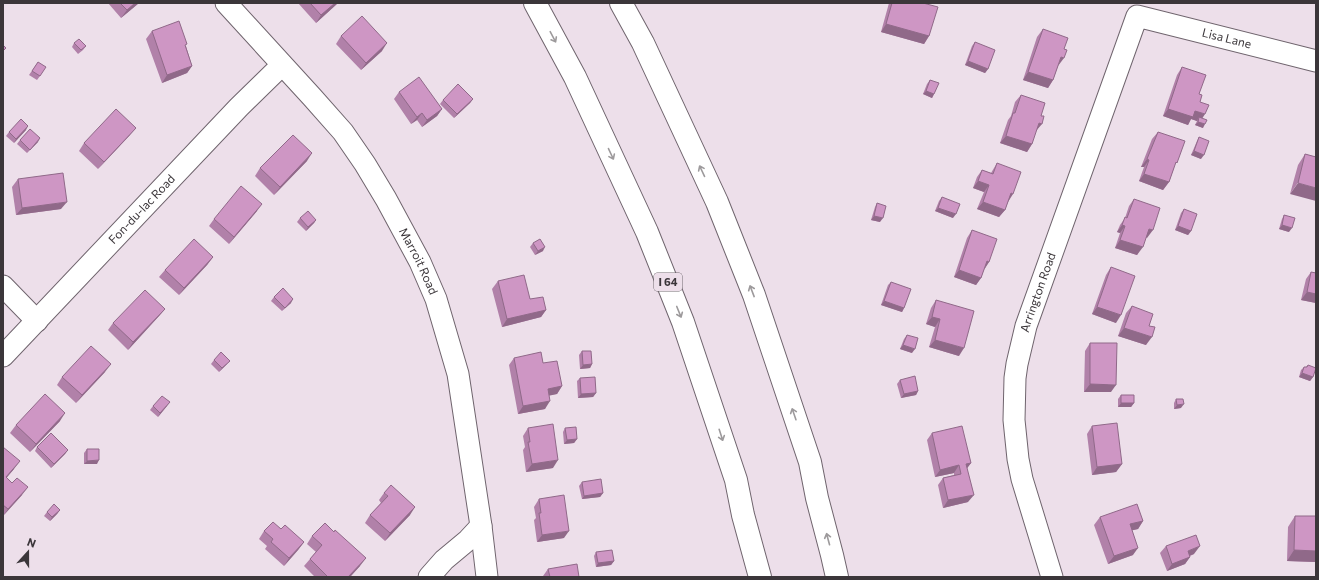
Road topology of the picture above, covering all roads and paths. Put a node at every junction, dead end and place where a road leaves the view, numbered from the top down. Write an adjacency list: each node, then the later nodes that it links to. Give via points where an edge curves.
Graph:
1 (226, 3): 6 (street, Marroit Road)
2 (535, 3): 13 (highway, I 64, one-way to 13, via 575,77 644,224 683,322 736,480)
3 (621, 3): 14 (highway, one-way to 3, via 810,462 754,295 717,202 643,44)
4 (1137, 16): 5 (street, Lisa Lane); 15 (street, Arrington Road, via 1026,326 1017,364 1014,420 1018,459)
5 (1316, 61)
6 (282, 65): 8 (street, Fon-du-lac Road, via 239,107); 10 (street, Marroit Road, via 342,132 365,164 420,262 436,299 458,374)
7 (3, 286): 8 (street)
8 (37, 321): 9 (street, Fon-du-lac Road)
9 (3, 356)
10 (480, 526): 11 (street); 12 (street, Marroit Road)
11 (429, 577)
12 (486, 577)
13 (760, 577)
14 (837, 577)
15 (1052, 577)

